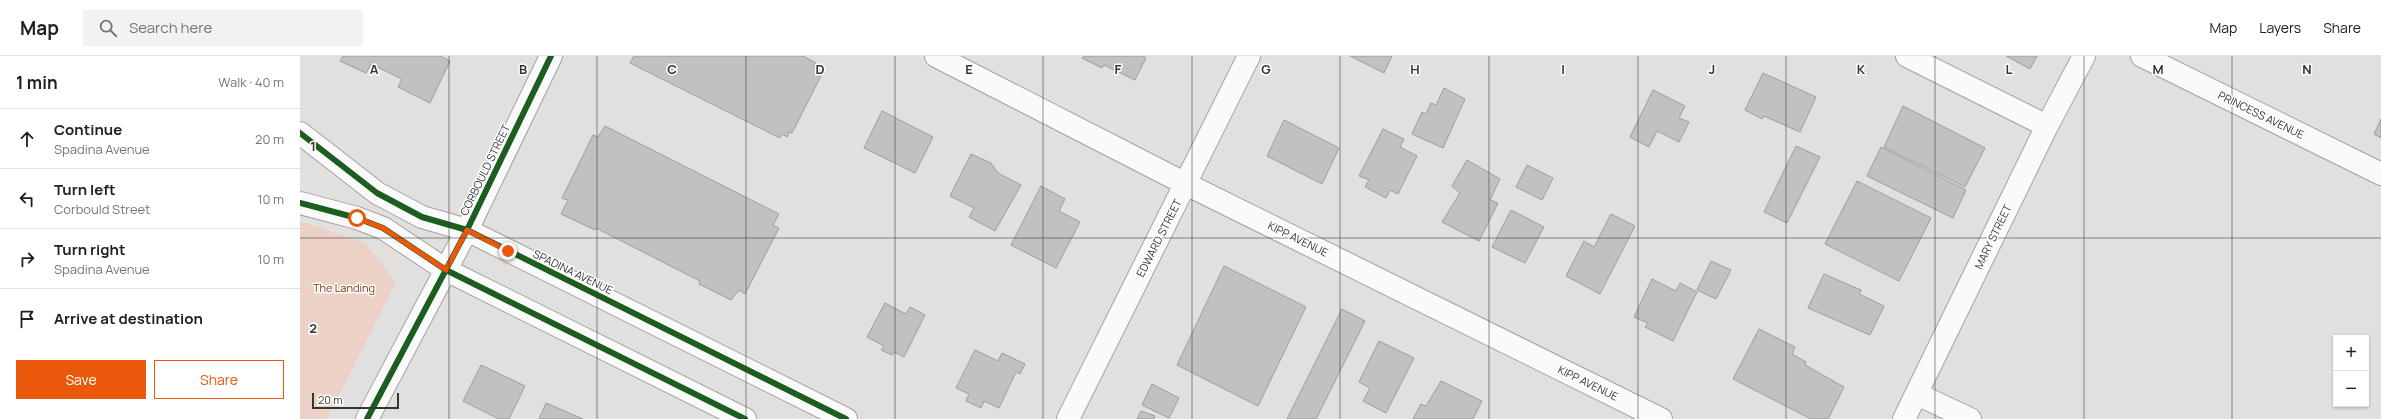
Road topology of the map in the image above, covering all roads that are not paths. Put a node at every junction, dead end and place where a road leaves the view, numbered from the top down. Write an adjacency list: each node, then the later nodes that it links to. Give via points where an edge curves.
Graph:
1 (551, 56): 12 (street, CORBOULD STREET)
2 (936, 56): 10 (street, KIPP AVENUE)
3 (1249, 56): 10 (street, EDWARD STREET)
4 (1907, 56): 7 (street)
5 (2084, 56): 7 (street, MARY STREET)
6 (2142, 56): 9 (street, PRINCESS AVENUE)
7 (2047, 126): 14 (street, MARY STREET)
8 (300, 133): 12 (street, SPADINA AVENUE, via 377,193 422,217)
9 (2381, 174)
10 (1186, 184): 18 (street, EDWARD STREET); 19 (street, KIPP AVENUE)
11 (300, 203): 13 (street, via 357,218 383,228)
12 (467, 230): 13 (street, CORBOULD STREET); 17 (street, SPADINA AVENUE)
13 (446, 270): 15 (street, CORBOULD STREET); 16 (street)
14 (1917, 394): 20 (street, MARY STREET); 21 (street)
15 (367, 419)
16 (745, 419)
17 (846, 419)
18 (1068, 419)
19 (1661, 419)
20 (1904, 419)
21 (1970, 419)

